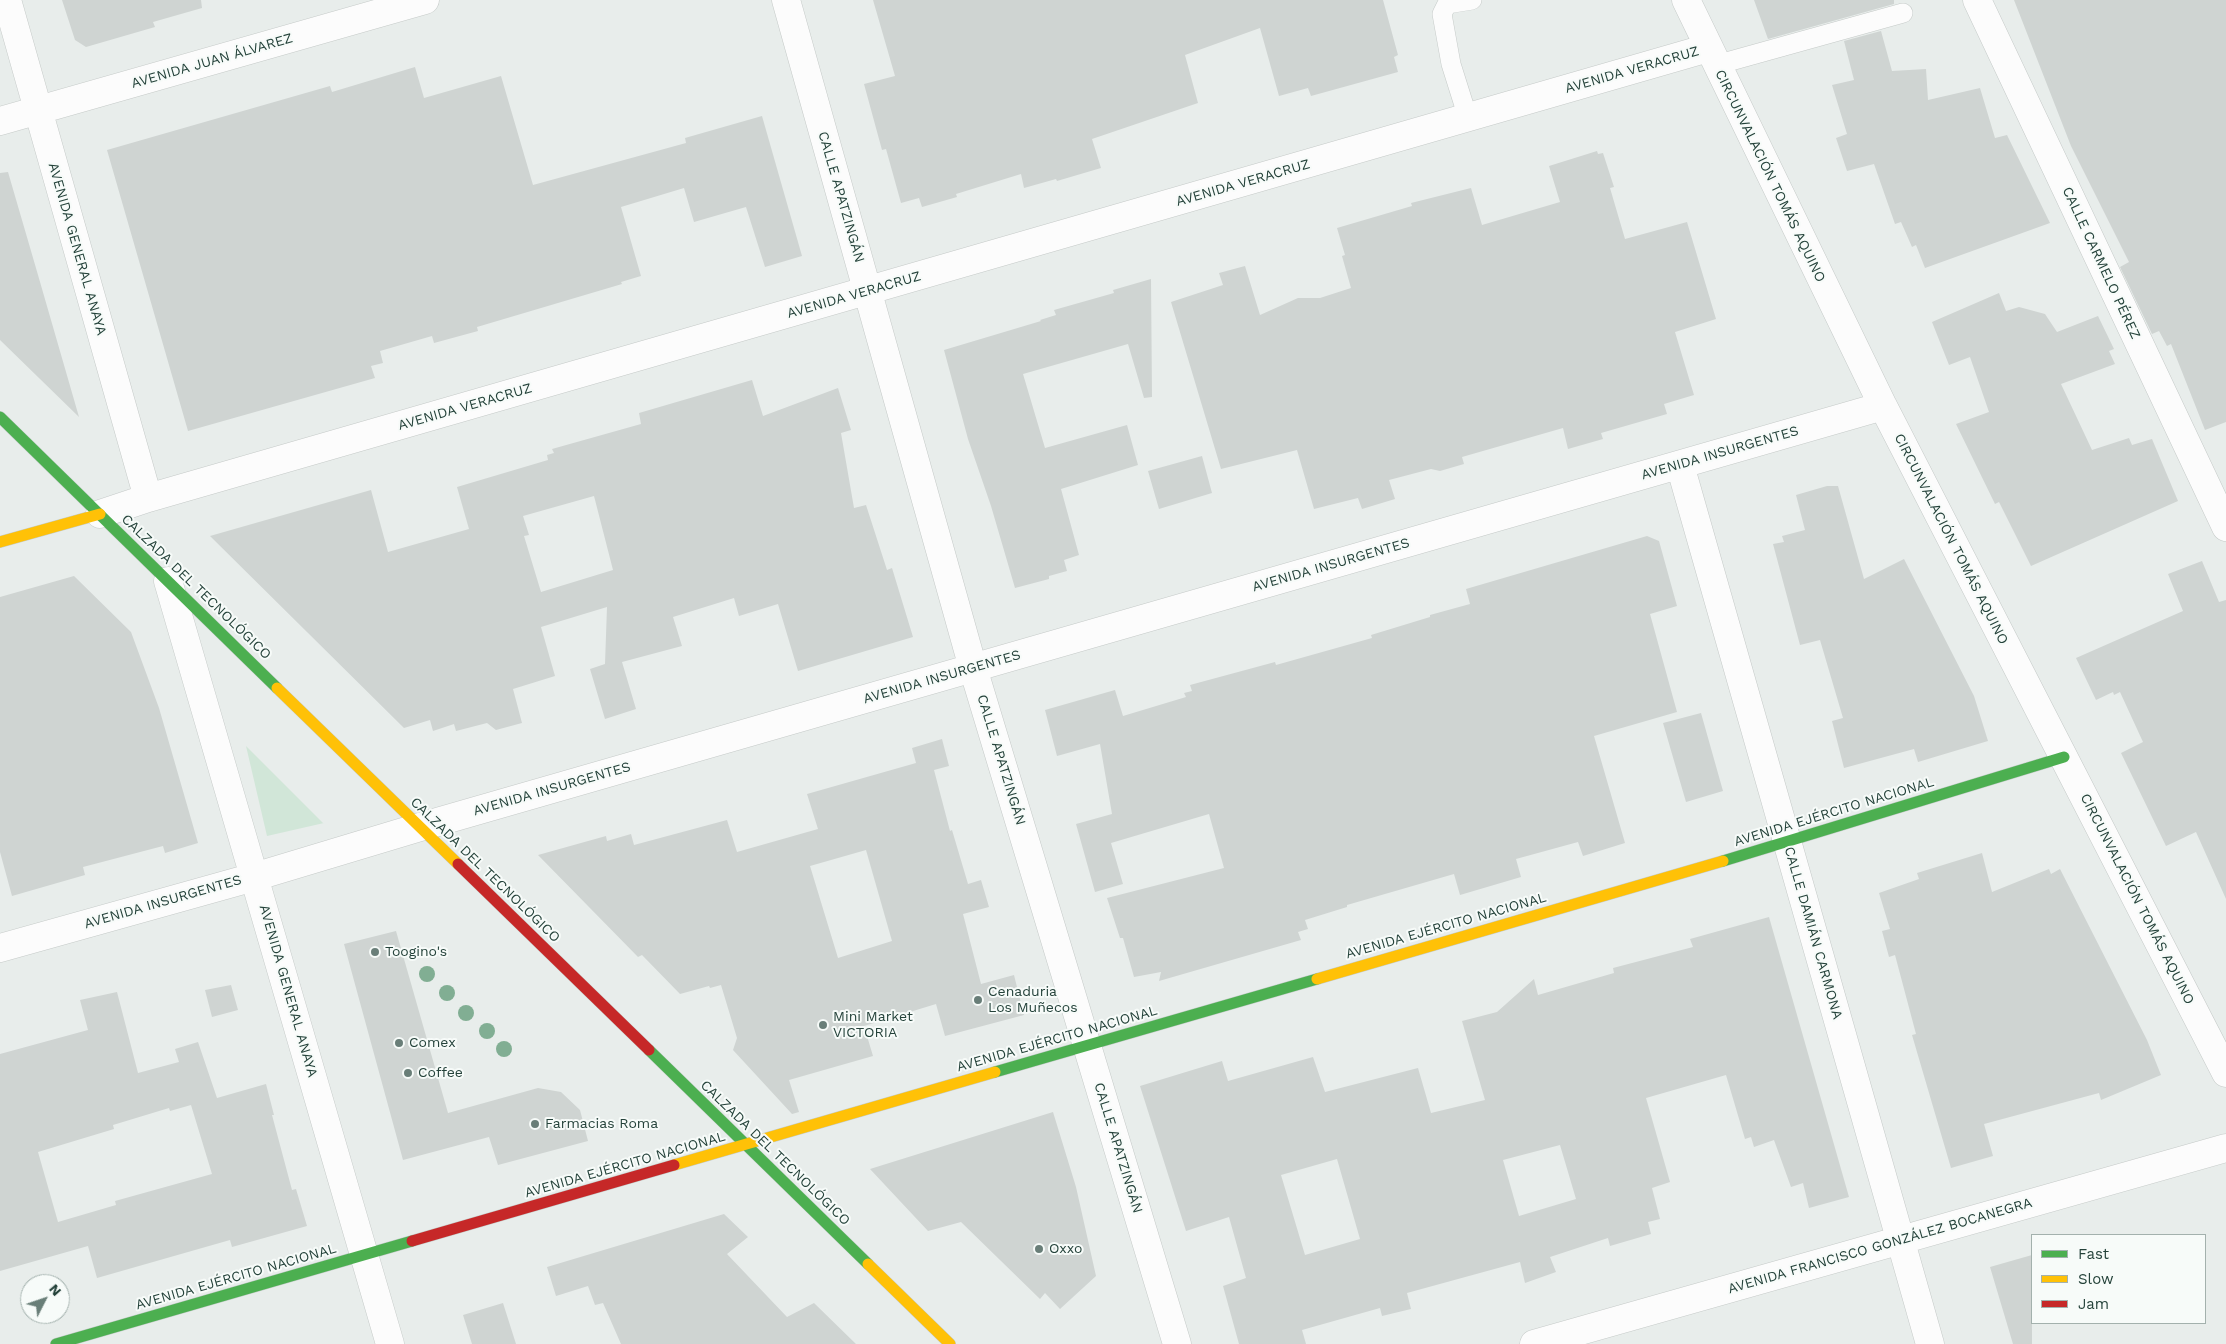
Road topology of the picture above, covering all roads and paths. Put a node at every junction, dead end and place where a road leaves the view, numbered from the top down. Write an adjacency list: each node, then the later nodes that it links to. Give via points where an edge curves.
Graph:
1 (7, 0): 9 (street, AVENIDA GENERAL ANAYA)
2 (425, 0): 9 (street, AVENIDA JUAN ÁLVAREZ)
3 (786, 0): 12 (street, CALLE APATZINGÁN)
4 (1472, 0): 10 (lane, via 1447,4 1442,14 1451,64)
5 (1686, 0): 8 (street, CIRCUNVALACIÓN TOMÁS AQUINO)
6 (1977, 0): 18 (street, CALLE CARMELO PÉREZ)
7 (1903, 13): 8 (lane)
8 (1712, 57): 10 (street, AVENIDA VERACRUZ); 13 (street, CIRCUNVALACIÓN TOMÁS AQUINO)
9 (38, 111): 11 (street, AVENIDA JUAN ÁLVAREZ); 16 (street, AVENIDA GENERAL ANAYA)
10 (1468, 118): 12 (street, AVENIDA VERACRUZ)
11 (0, 121)
12 (868, 292): 16 (street, AVENIDA VERACRUZ); 21 (street, CALLE APATZINGÁN)
13 (1883, 406): 15 (street, AVENIDA INSURGENTES); 22 (street, CIRCUNVALACIÓN TOMÁS AQUINO)
14 (0, 417): 17 (street, CALZADA DEL TECNOLÓGICO)
15 (1680, 465): 21 (street, AVENIDA INSURGENTES); 24 (street, CALLE DAMIÁN CARMONA)
16 (148, 498): 17 (street, AVENIDA VERACRUZ)
17 (100, 514): 19 (street, AVENIDA VERACRUZ); 20 (street, CALZADA DEL TECNOLÓGICO)
18 (2226, 527)
19 (0, 542)
20 (168, 581): 23 (street, CALZADA DEL TECNOLÓGICO); 25 (street, AVENIDA GENERAL ANAYA)
21 (973, 668): 23 (street, AVENIDA INSURGENTES); 27 (street, CALLE APATZINGÁN)
22 (2064, 758): 24 (street, AVENIDA EJÉRCITO NACIONAL); 28 (street, CIRCUNVALACIÓN TOMÁS AQUINO)
23 (420, 827): 25 (street, AVENIDA INSURGENTES); 29 (street, CALZADA DEL TECNOLÓGICO)
24 (1788, 842): 27 (street, AVENIDA EJÉRCITO NACIONAL); 31 (street, CALLE DAMIÁN CARMONA)
25 (254, 877): 26 (street, AVENIDA INSURGENTES); 32 (street, AVENIDA GENERAL ANAYA)
26 (0, 948)
27 (1087, 1045): 29 (street, AVENIDA EJÉRCITO NACIONAL); 36 (street, CALLE APATZINGÁN)
28 (2226, 1073)
29 (746, 1146): 32 (street, AVENIDA EJÉRCITO NACIONAL); 35 (street, CALZADA DEL TECNOLÓGICO)
30 (2226, 1148): 31 (street, AVENIDA FRANCISCO GONZÁLEZ BOCANEGRA)
31 (1901, 1240): 37 (street, AVENIDA FRANCISCO GONZÁLEZ BOCANEGRA); 38 (street, CALLE DAMIÁN CARMONA)
32 (364, 1256): 33 (street, AVENIDA EJÉRCITO NACIONAL); 34 (street, AVENIDA GENERAL ANAYA)
33 (56, 1344)
34 (390, 1344)
35 (950, 1344)
36 (1177, 1344)
37 (1534, 1344)
38 (1930, 1344)

